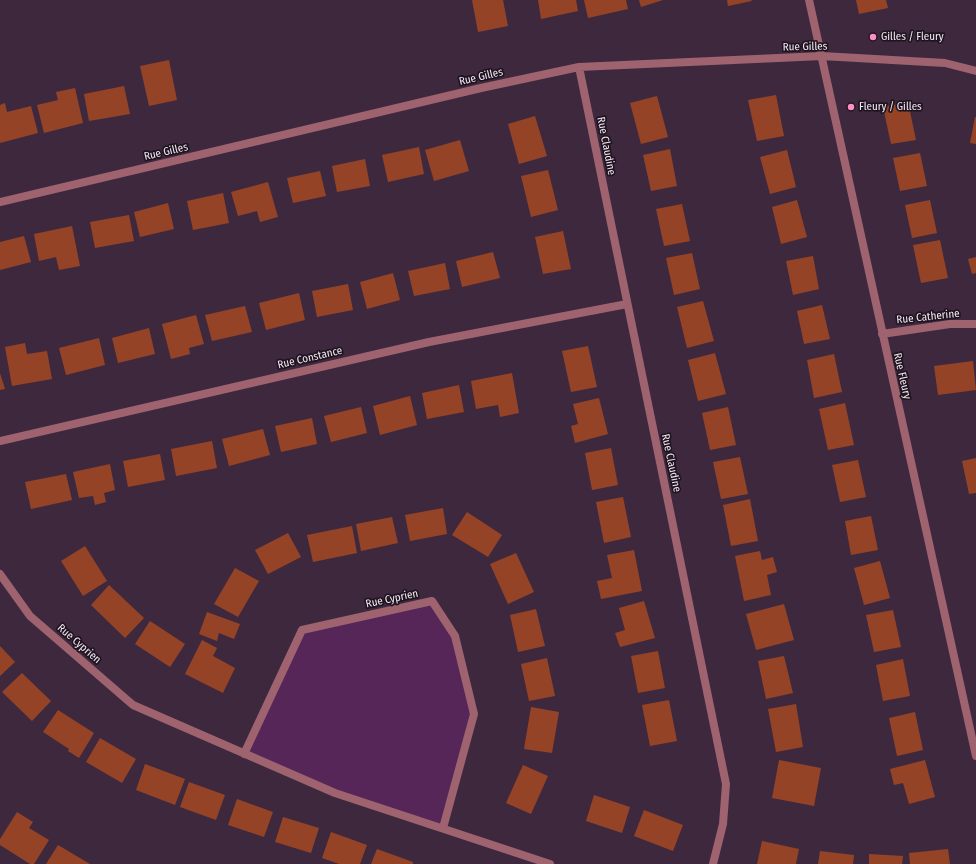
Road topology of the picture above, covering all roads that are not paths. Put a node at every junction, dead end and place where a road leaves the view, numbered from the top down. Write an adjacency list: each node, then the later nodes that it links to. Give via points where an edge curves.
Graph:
1 (809, 0): 2 (street, Rue Fleury)
2 (822, 56): 3 (street, Rue Gilles); 4 (street, Rue Gilles, via 945,62); 8 (street, Rue Fleury)
3 (579, 67): 5 (street, Rue Gilles); 6 (street, Rue Claudine)
4 (976, 71)
5 (0, 202)
6 (627, 304): 9 (street, Rue Constance, via 429,342); 15 (street, Rue Claudine, via 726,784 723,824)
7 (976, 324): 8 (street, Rue Catherine, via 950,324)
8 (882, 334): 12 (street, Rue Fleury)
9 (0, 441)
10 (0, 574): 11 (street, Rue Cyprien, via 30,616 133,705)
11 (244, 754): 13 (street, Rue Cyprien, via 335,793); 13 (street, Rue Cyprien, via 302,630 432,601 455,636 474,714)
12 (976, 756)
13 (443, 828): 14 (street, Rue Cyprien)
14 (550, 864)
15 (712, 864)

